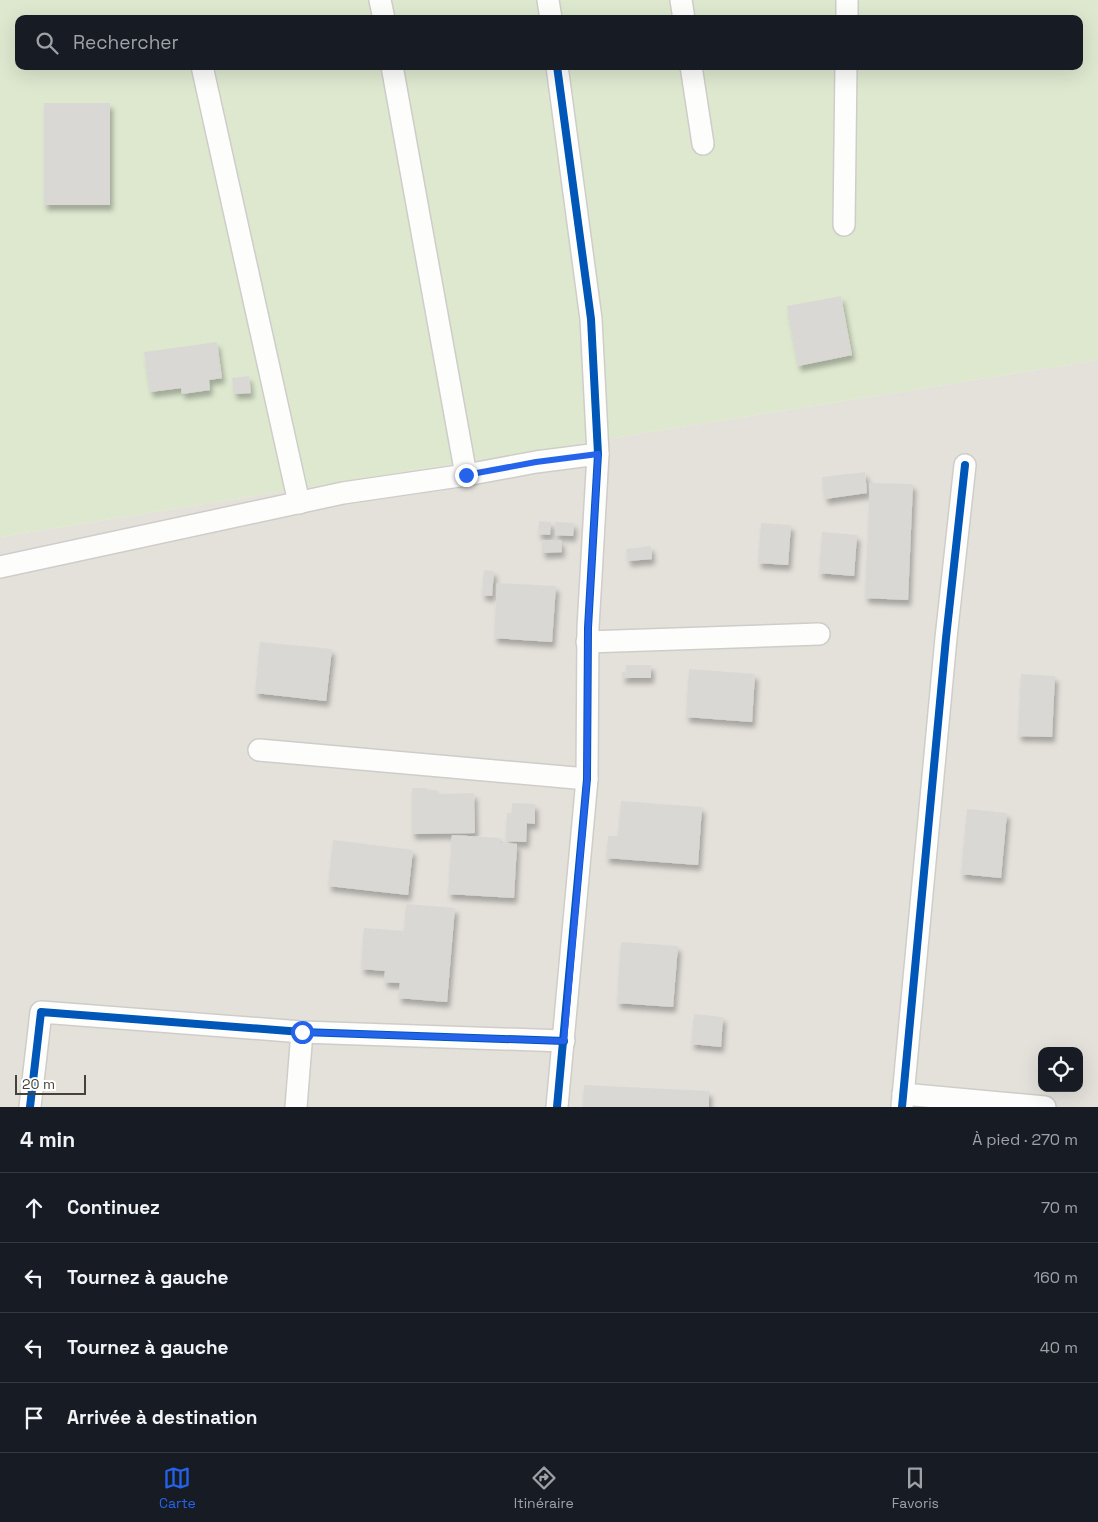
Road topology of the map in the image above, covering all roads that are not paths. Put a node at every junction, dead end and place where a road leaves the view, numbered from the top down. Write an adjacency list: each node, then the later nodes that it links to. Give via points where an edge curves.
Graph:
1 (380, 0): 5 (street)
2 (548, 0): 6 (street)
3 (681, 0): 7 (street)
4 (847, 0): 8 (street)
5 (383, 15)
6 (550, 15)
7 (683, 15)
8 (847, 15)
9 (203, 70): 19 (street)
10 (393, 70): 18 (street)
11 (558, 70): 16 (street, via 591,319)
12 (692, 70): 14 (street)
13 (846, 70): 15 (street)
14 (703, 144)
15 (844, 225)
16 (598, 454): 18 (street); 22 (street)
17 (965, 465): 27 (street)
18 (466, 475): 19 (street, via 343,492)
19 (299, 503): 20 (street)
20 (0, 567)
21 (818, 634): 22 (street)
22 (588, 642): 24 (street)
23 (259, 750): 24 (street)
24 (587, 779): 26 (street)
25 (302, 1032): 26 (street); 28 (street, via 40,1012); 29 (street)
26 (564, 1041): 30 (street)
27 (902, 1100): 31 (street)
28 (30, 1107)
29 (296, 1107)
30 (557, 1107)
31 (1045, 1107)

